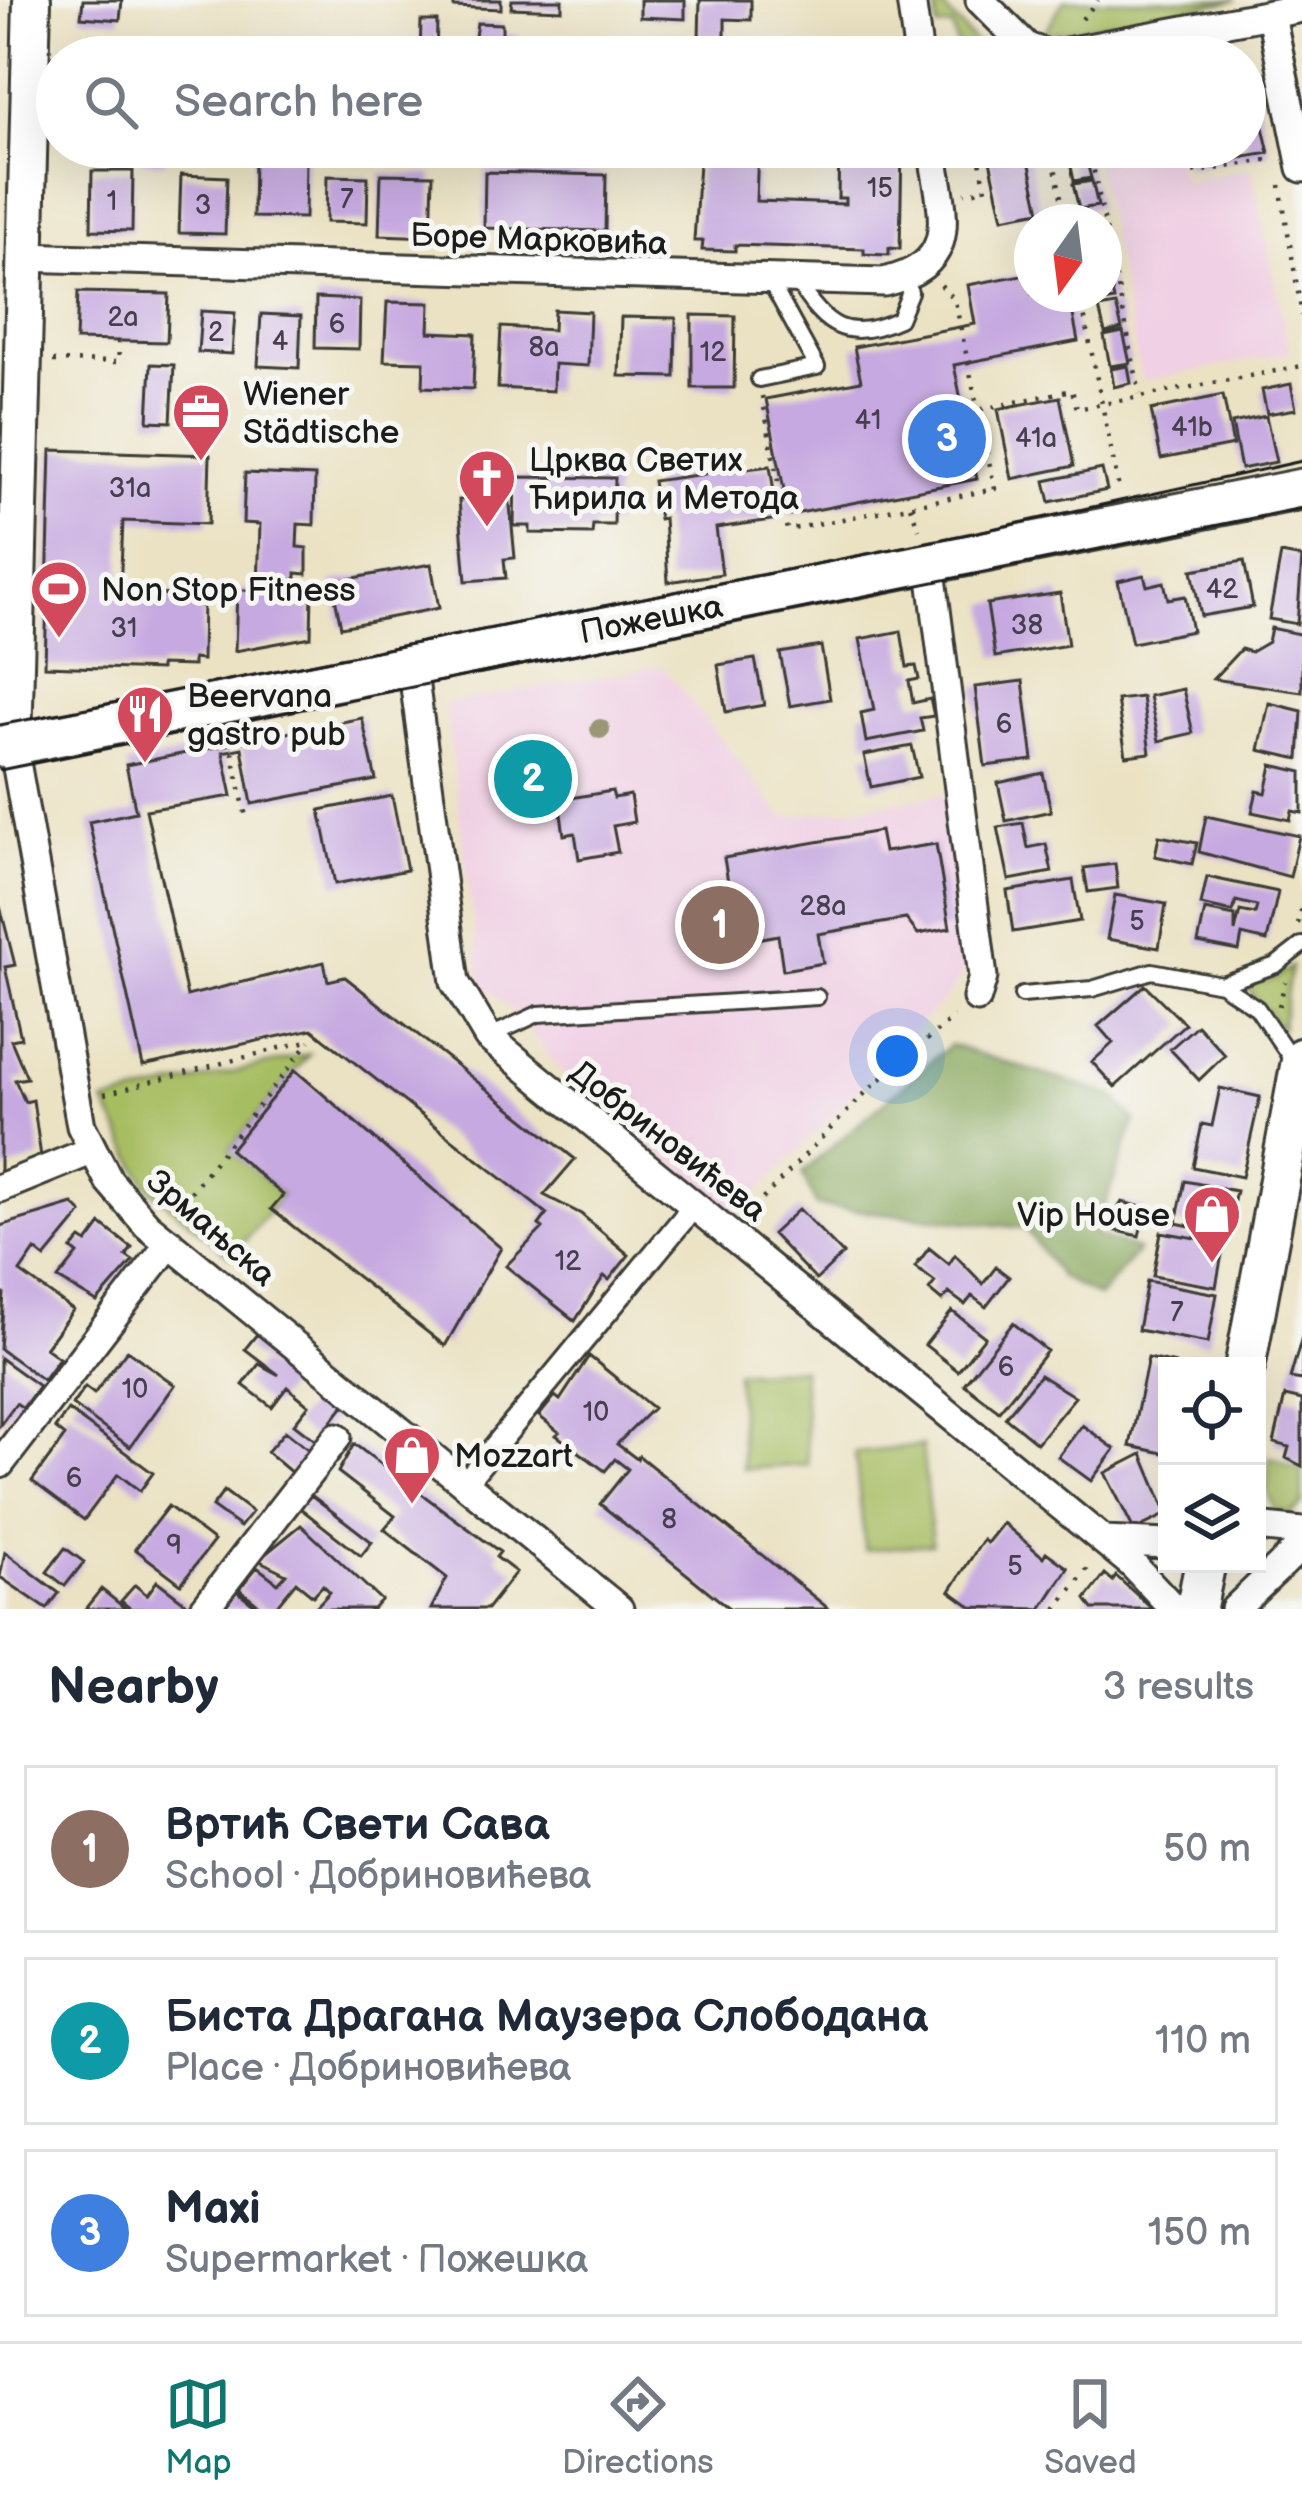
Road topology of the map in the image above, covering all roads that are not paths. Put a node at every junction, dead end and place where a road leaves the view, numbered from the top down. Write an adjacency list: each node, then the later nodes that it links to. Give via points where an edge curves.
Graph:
1 (32, 0): 11 (street)
2 (910, 0): 6 (street)
3 (980, 0): 7 (street)
4 (1302, 8): 5 (street)
5 (1270, 15): 8 (street); 10 (street)
6 (916, 36)
7 (1016, 36)
8 (1154, 36)
9 (935, 168): 12 (street, via 945,234 938,252)
10 (1285, 170)
11 (22, 257): 13 (street, Боре Марковића); 17 (street)
12 (914, 271): 13 (street, Боре Марковића); 13 (lane, via 899,319 864,330 818,316)
13 (784, 282): 14 (lane, via 817,367)
14 (759, 379)
15 (1302, 489): 16 (main road, Пожешка)
16 (933, 545): 18 (main road, Пожешка); 24 (street, via 983,977)
17 (6, 630): 19 (street)
18 (412, 665): 19 (main road, Пожешка); 25 (street, Добриновићева, via 454,982)
19 (6, 746): 27 (street, Зрмањска)
20 (1302, 944): 21 (lane, via 1276,965)
21 (1221, 984): 22 (lane, via 1152,971 1092,989); 26 (lane, via 1257,1008)
22 (1022, 995)
23 (817, 997): 25 (lane, via 538,1014)
24 (977, 998)
25 (488, 1037): 29 (street, Добриновићева)
26 (1301, 1064): 31 (main road)
27 (91, 1150): 28 (street); 30 (street, Зрмањска, via 128,1205)
28 (0, 1188)
29 (694, 1206): 34 (street); 37 (street, Добриновићева)
30 (170, 1231): 33 (street); 42 (street, Зрмањска)
31 (1247, 1357)
32 (337, 1437): 41 (street)
33 (0, 1464)
34 (475, 1472)
35 (1266, 1528): 36 (street)
36 (1302, 1532)
37 (1104, 1541): 38 (street); 43 (street, Добриновићева)
38 (1158, 1544)
39 (1302, 1545): 45 (street)
40 (1203, 1573): 44 (main road)
41 (204, 1609)
42 (619, 1609)
43 (1174, 1609)
44 (1196, 1609)
45 (1234, 1609)

